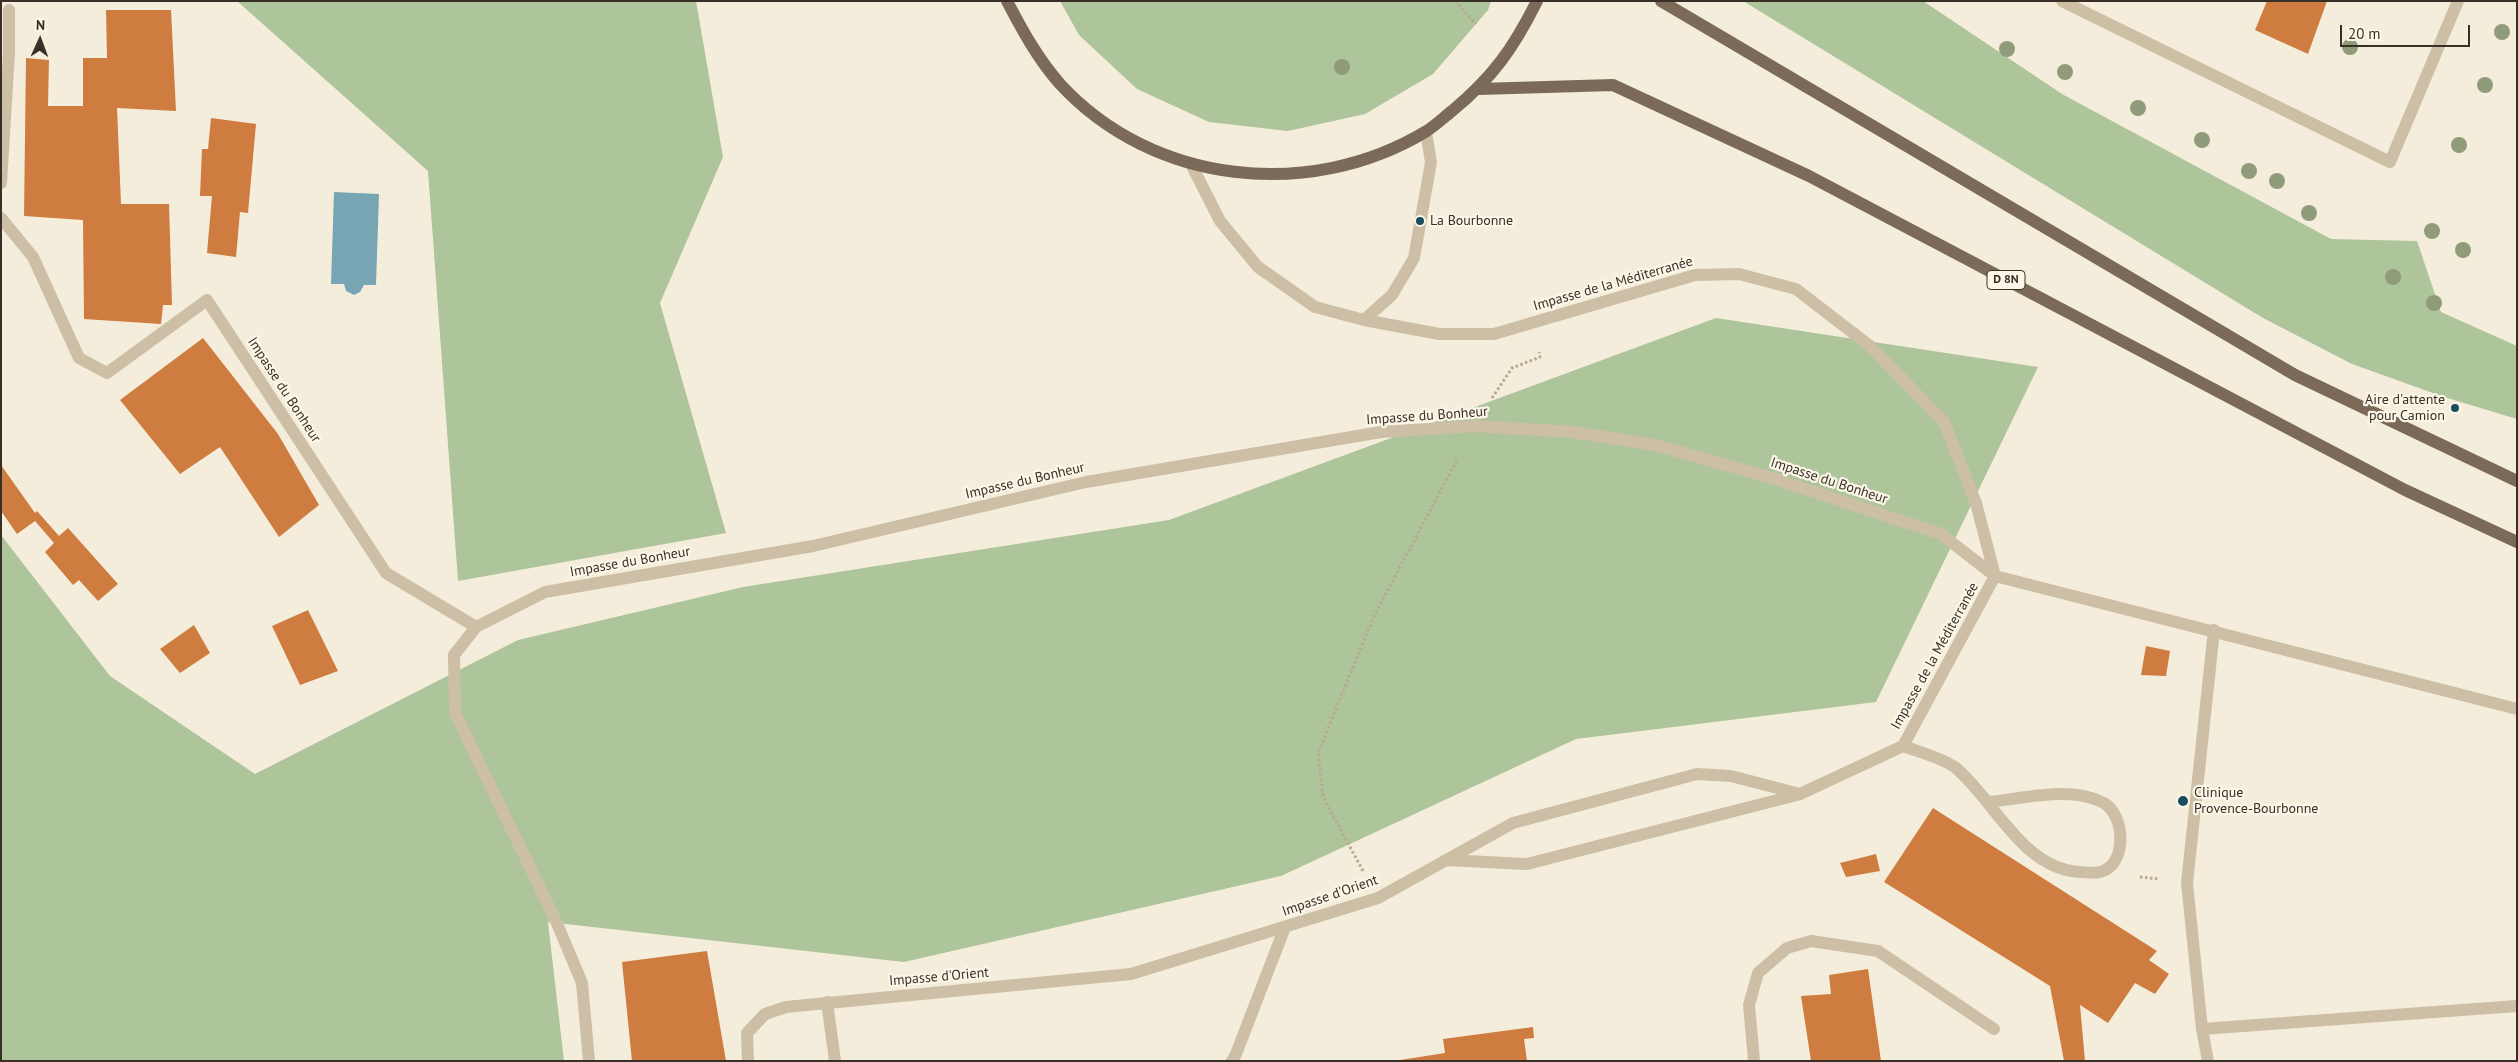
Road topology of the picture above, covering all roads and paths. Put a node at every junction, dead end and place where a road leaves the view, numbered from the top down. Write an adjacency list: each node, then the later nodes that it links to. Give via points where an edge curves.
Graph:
1 (1007, 1): 11 (main road, via 1029,43 1060,84 1099,118 1136,141)
2 (1455, 1): 8 (path)
3 (1537, 1): 9 (main road, via 1517,41)
4 (1661, 1): 17 (main road, via 2295,376)
5 (2062, 1): 6 (lane, via 2390,162)
6 (2458, 1)
7 (9, 10): 12 (lane)
8 (1476, 24)
9 (1479, 89): 10 (main road); 18 (main road, D 8N, via 1613,85 1809,176 2404,490)
10 (1426, 132): 11 (main road, via 1371,158 1312,173 1251,175); 14 (lane, via 1431,162 1414,258 1392,295)
11 (1191, 164): 14 (lane, Impasse de la Méditerranée, via 1220,221 1258,267 1315,307)
12 (1, 183)
13 (1, 218): 20 (lane, Impasse du Bonheur, via 33,257 79,358 107,373 207,300 386,573)
14 (1364, 320): 15 (lane, Impasse de la Méditerranée, via 1438,334 1494,334)
15 (1533, 322): 16 (path, via 1540,357 1512,368); 19 (lane, Impasse de la Méditerranée, via 1695,275 1739,274 1796,289 1870,346 1944,422 1976,503)
16 (1475, 426): 19 (lane, Impasse du Bonheur, via 1572,432 1655,445 1772,478 1941,534); 20 (lane, Impasse du Bonheur, via 1380,432 1086,482 813,546 544,592); 29 (path, via 1374,616 1318,753 1323,797)
17 (2517, 481)
18 (2517, 542)
19 (1995, 576): 21 (lane); 23 (lane, Impasse de la Méditerranée)
20 (476, 627): 35 (lane, via 454,655 456,713 556,921 582,983)
21 (2214, 630): 22 (lane); 28 (lane)
22 (2517, 709)
23 (1903, 746): 24 (lane); 25 (lane, via 1954,766)
24 (1800, 794): 26 (lane, via 1527,864); 26 (lane, Impasse d'Orient, via 1731,776 1697,774 1513,823)
25 (1988, 802): 27 (lane, via 2026,847 2065,871); 27 (lane, via 2051,794 2080,796 2105,804 2119,821 2121,843 2113,864)
26 (1446, 860): 29 (lane, Impasse d'Orient)
27 (2100, 872): 28 (path)
28 (2187, 883): 34 (lane)
29 (1378, 898): 30 (lane, Impasse d'Orient)
30 (1285, 927): 31 (lane, Impasse d'Orient, via 1131,974); 38 (lane)
31 (827, 1002): 36 (lane, Impasse d'Orient, via 786,1007 765,1014 746,1034); 37 (lane)
32 (2517, 1006): 34 (lane)
33 (1994, 1029): 39 (lane, via 1878,951 1811,941 1787,948 1758,973 1749,1005)
34 (2202, 1029): 40 (lane)
35 (589, 1061)
36 (748, 1061)
37 (835, 1061)
38 (1232, 1061)
39 (1754, 1061)
40 (2208, 1061)

